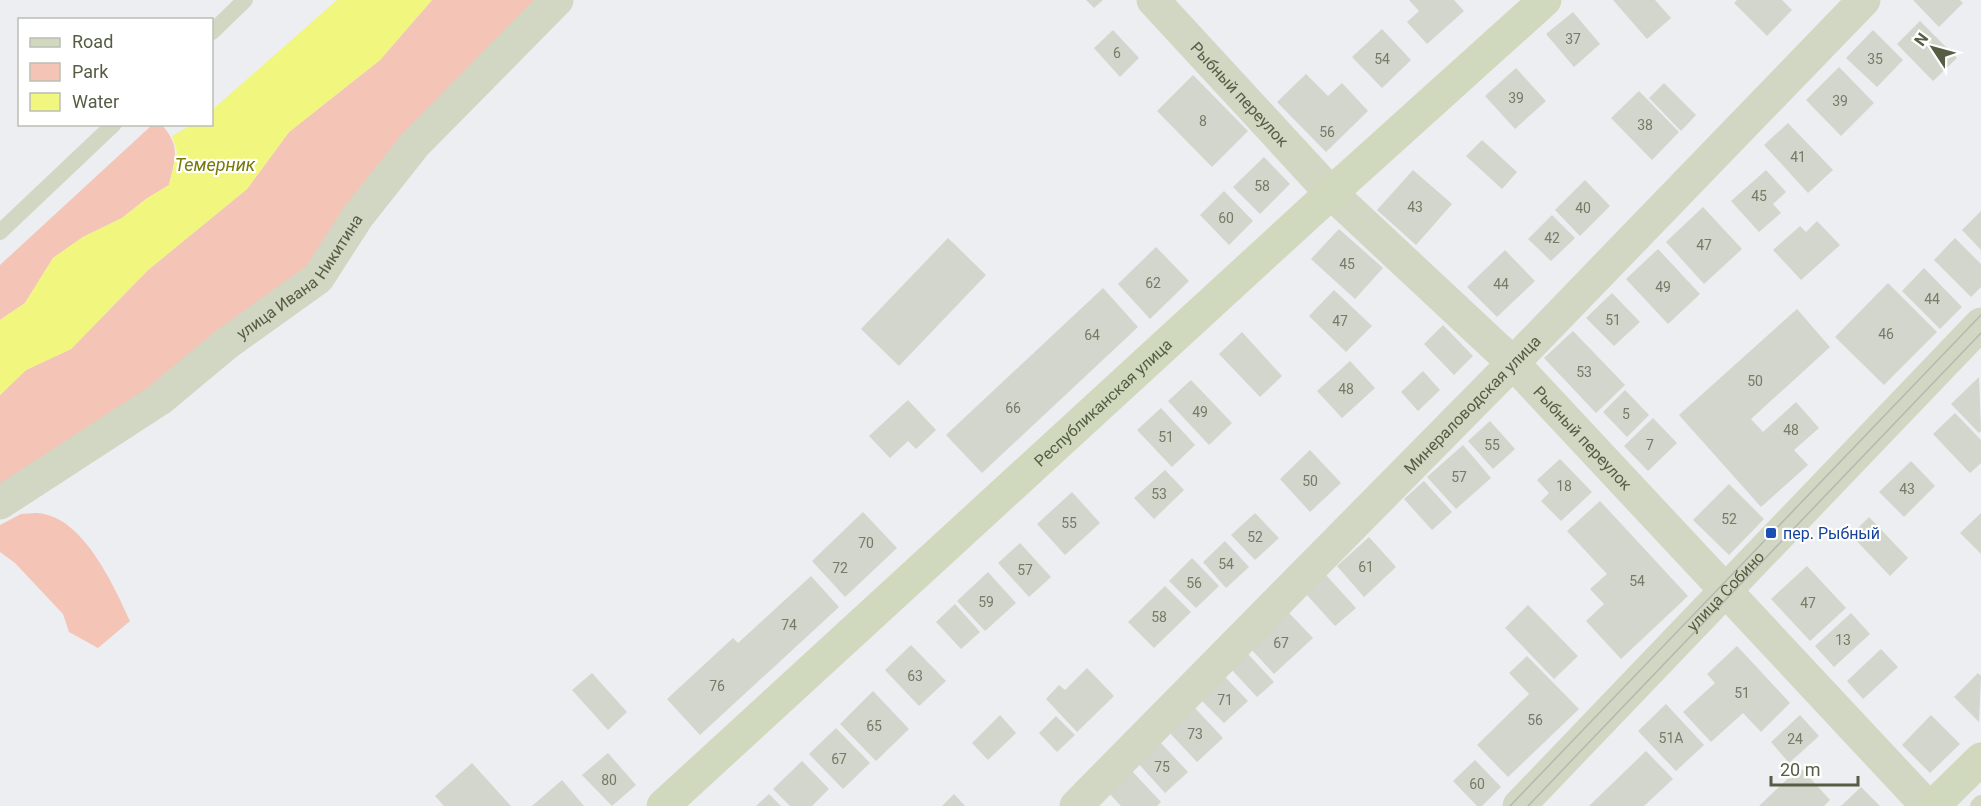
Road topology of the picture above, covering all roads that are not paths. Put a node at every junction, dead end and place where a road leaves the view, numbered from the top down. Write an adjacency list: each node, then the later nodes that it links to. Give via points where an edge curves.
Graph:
1 (245, 0): 6 (lane)
2 (556, 0): 12 (street, улица Ивана Никитина, via 415,144 358,216 318,278 226,344 160,399)
3 (1153, 0): 8 (street, Рыбный переулок)
4 (1545, 0): 8 (street, Республиканская улица)
5 (1864, 0): 11 (street, Минераловодская улица)
6 (213, 31)
7 (112, 126): 9 (lane)
8 (1331, 193): 11 (street, Рыбный переулок); 15 (street, Республиканская улица)
9 (0, 232)
10 (1981, 324): 13 (street, улица Собино)
11 (1513, 363): 13 (street, Рыбный переулок); 16 (street, Минераловодская улица)
12 (0, 503)
13 (1725, 592): 17 (street, улица Собино); 18 (street, Рыбный переулок)
14 (1981, 759): 19 (street)
15 (663, 806)
16 (1076, 806)
17 (1519, 806)
18 (1927, 806)
19 (1933, 806)

